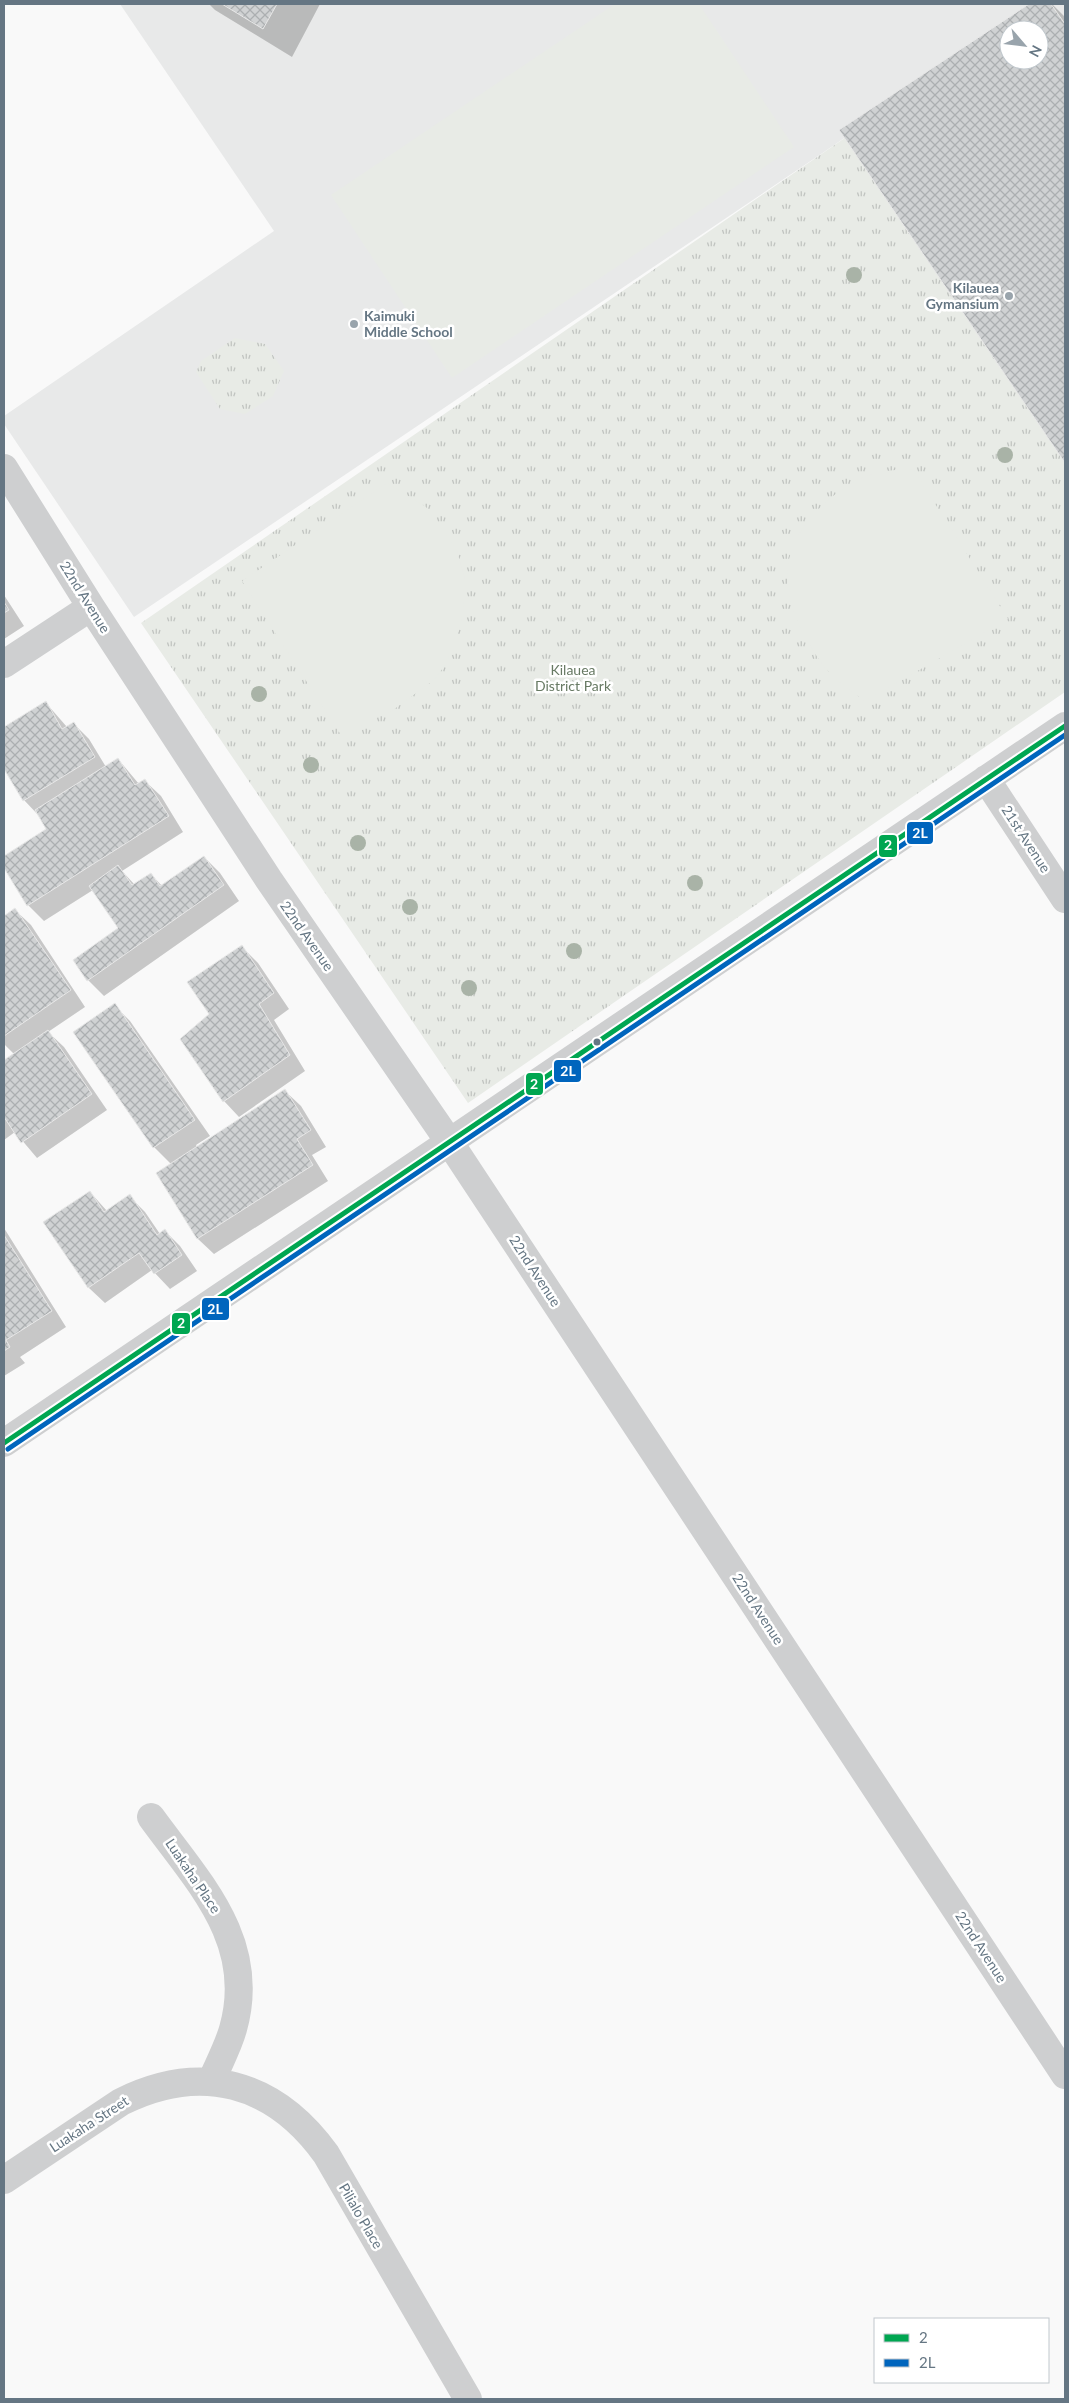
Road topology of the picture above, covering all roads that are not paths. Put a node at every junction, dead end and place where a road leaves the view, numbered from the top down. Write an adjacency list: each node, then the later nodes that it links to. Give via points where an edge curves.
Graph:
1 (4, 468): 2 (street, 22nd Avenue)
2 (91, 607): 3 (street); 7 (street, 22nd Avenue, via 269,880)
3 (4, 664)
4 (1065, 726): 5 (street)
5 (986, 779): 6 (street, 21st Avenue); 7 (street)
6 (1065, 899)
7 (450, 1142): 8 (street); 10 (street, 22nd Avenue)
8 (4, 1443)
9 (151, 1816): 11 (street, Luakaha Place, via 216,1908 238,1963 239,1988 233,2029)
10 (1065, 2075)
11 (211, 2082): 12 (street, Luakaha Street, via 164,2085 141,2092 120,2102); 13 (street, Pilialo Place, via 256,2093 296,2118 313,2135)
12 (4, 2180)
13 (468, 2399)

